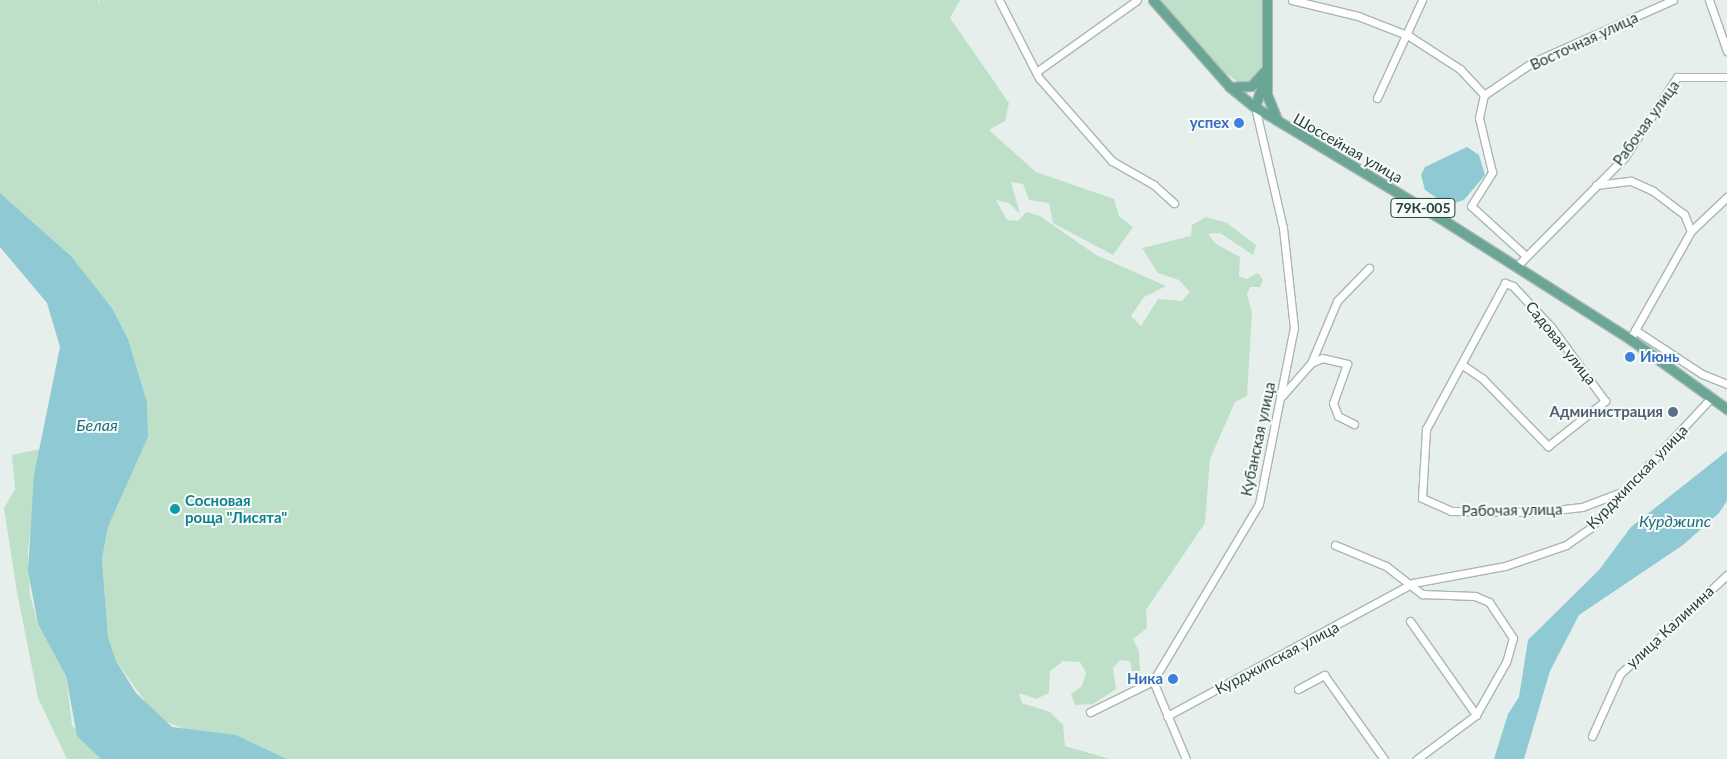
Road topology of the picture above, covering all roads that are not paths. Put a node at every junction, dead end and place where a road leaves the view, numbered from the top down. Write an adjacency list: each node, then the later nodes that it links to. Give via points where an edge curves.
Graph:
1 (999, 0): 12 (street)
2 (1137, 0): 12 (street)
3 (1153, 0): 14 (main road, Шоссейная улица / 79К-005)
4 (1267, 0): 11 (main road)
5 (1292, 0): 9 (street, via 1358,16)
6 (1422, 0): 9 (street)
7 (1673, 0): 15 (street, Восточная улица, via 1533,62)
8 (1709, 0): 10 (street)
9 (1409, 36): 15 (street, via 1460,69); 16 (street)
10 (1727, 51)
11 (1266, 69): 14 (main road, via 1252,86); 17 (main road); 18 (main road, via 1268,103)
12 (1039, 70): 21 (street, via 1039,78 1112,161 1154,185)
13 (1727, 77): 19 (street, Рабочая улица, via 1677,78 1624,158)
14 (1230, 87): 17 (main road, Шоссейная улица / 79К-005)
15 (1484, 95): 23 (street, via 1479,118 1492,172 1471,206)
16 (1377, 98)
17 (1255, 108): 18 (main road, Шоссейная улица / 79К-005); 32 (street, Кубанская улица, via 1283,228 1294,328)
18 (1280, 125): 24 (main road, Шоссейная улица / 79К-005)
19 (1596, 185): 22 (street, via 1631,181 1653,191 1684,214); 23 (street, Рабочая улица)
20 (1727, 197): 22 (street)
21 (1174, 203)
22 (1691, 231): 27 (street)
23 (1526, 256): 24 (street, Рабочая улица)
24 (1516, 267): 28 (main road, Шоссейная улица / 79К-005)
25 (1369, 268): 29 (street, via 1331,310)
26 (1505, 283): 30 (street, Рабочая улица); 30 (street, Садовая улица, via 1513,286 1552,328 1605,401 1548,446 1482,378)
27 (1635, 330): 28 (street); 31 (street, via 1702,374)
28 (1630, 339): 33 (main road, Шоссейная улица / 79К-005)
29 (1311, 363): 32 (street); 35 (street, via 1322,358 1347,364 1333,403 1338,416)
30 (1464, 366): 36 (street, Рабочая улица, via 1426,429 1422,498 1451,511 1538,512 1582,507)
31 (1727, 384)
32 (1281, 396): 41 (street, Кубанская улица, via 1259,504)
33 (1710, 399): 34 (main road, Шоссейная улица / 79К-005); 36 (street, Курджипская улица)
34 (1727, 409)
35 (1354, 424)
36 (1627, 490): 39 (street, Курджипская улица, via 1566,546 1505,566)
37 (1335, 545): 39 (street)
38 (1727, 575): 46 (street, улица Калинина, via 1620,674)
39 (1413, 584): 44 (street, via 1422,594 1474,596 1489,602 1513,638 1506,662); 45 (street, Курджипская улица)
40 (1410, 621): 44 (street)
41 (1153, 682): 43 (street); 45 (street)
42 (1298, 689): 48 (street, via 1324,675)
43 (1090, 712)
44 (1476, 714): 49 (street)
45 (1167, 716): 47 (street)
46 (1592, 736)
47 (1186, 759)
48 (1384, 759)
49 (1417, 759)

